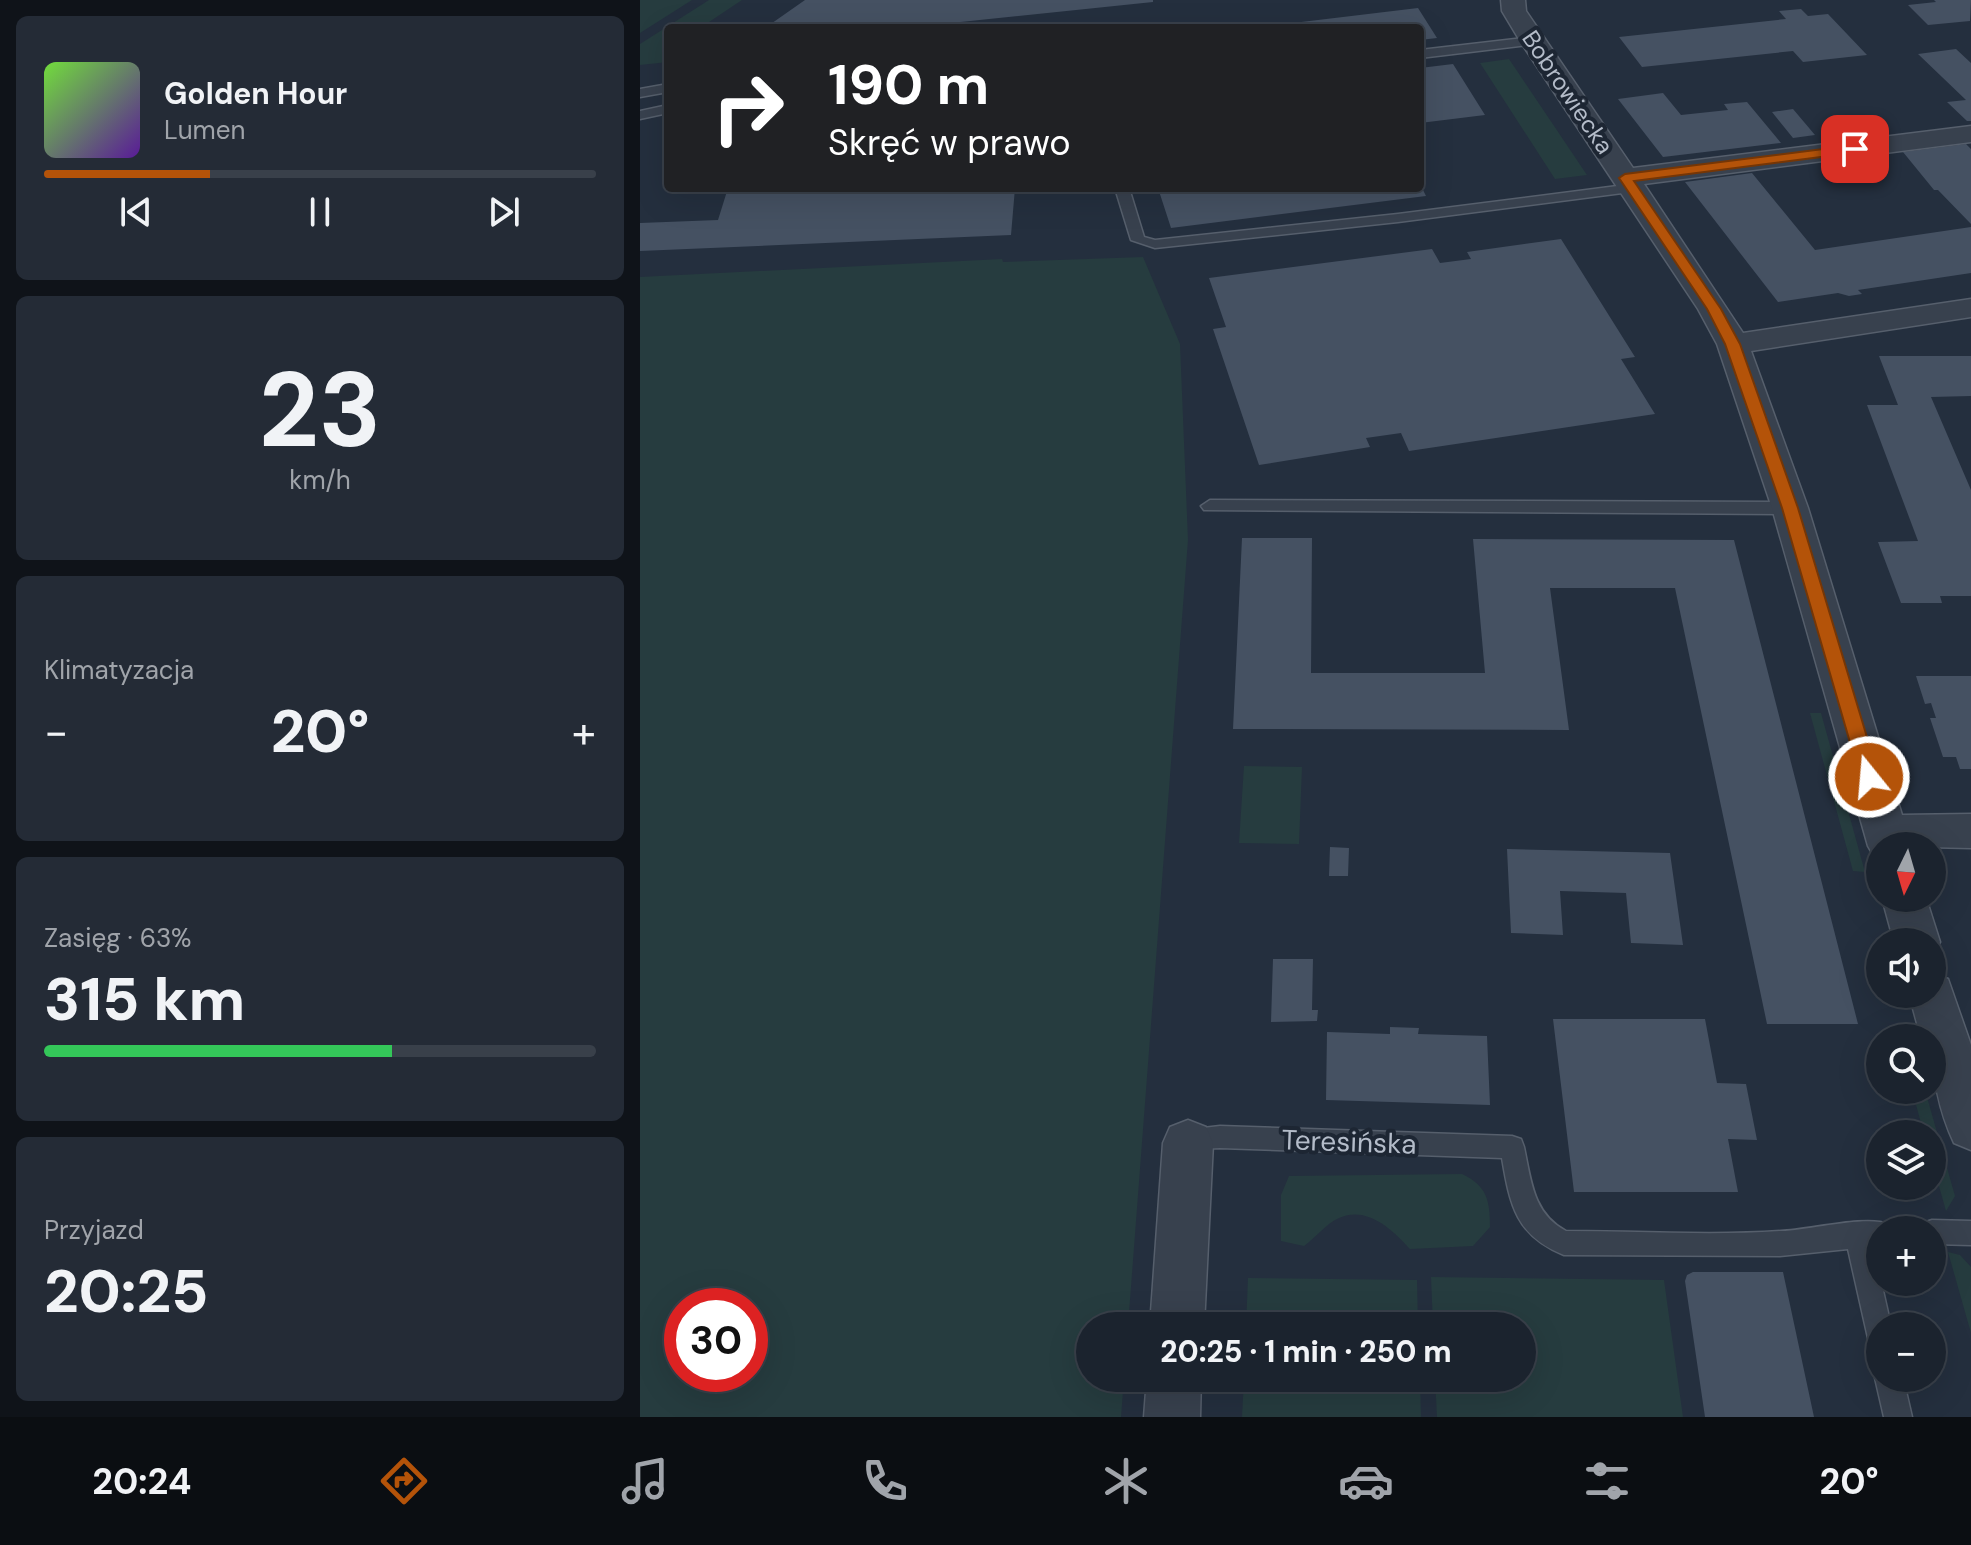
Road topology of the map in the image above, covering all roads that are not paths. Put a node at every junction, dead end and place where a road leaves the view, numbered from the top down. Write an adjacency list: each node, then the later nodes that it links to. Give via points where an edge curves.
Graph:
1 (1513, 0): 2 (street, Bobrowiecka)
2 (1533, 41): 3 (lane); 9 (street, Bobrowiecka)
3 (1424, 54)
4 (664, 89): 5 (lane)
5 (640, 93)
6 (664, 110): 7 (lane)
7 (640, 115)
8 (1971, 134): 9 (street)
9 (1629, 183): 10 (lane, via 1383,220 1155,244 1138,240); 12 (street, Bobrowiecka)
10 (1123, 192)
11 (1971, 308): 12 (street)
12 (1733, 344): 14 (street, Bobrowiecka)
13 (1210, 506): 14 (lane)
14 (1790, 508): 16 (street, Bobrowiecka)
15 (1971, 831): 17 (street)
16 (1886, 832)
17 (1946, 833)
18 (1936, 1008): 19 (street)
19 (1971, 1127)
20 (1188, 1143): 22 (lane, Teresińska, via 1220,1137 1512,1147 1526,1211 1546,1235 1564,1243 1780,1244); 24 (street)
21 (1946, 1232): 23 (lane)
22 (1866, 1233)
23 (1971, 1233)
24 (1178, 1312)
25 (1173, 1392): 27 (street)
26 (1892, 1392): 28 (lane)
27 (1172, 1417)
28 (1898, 1417)

